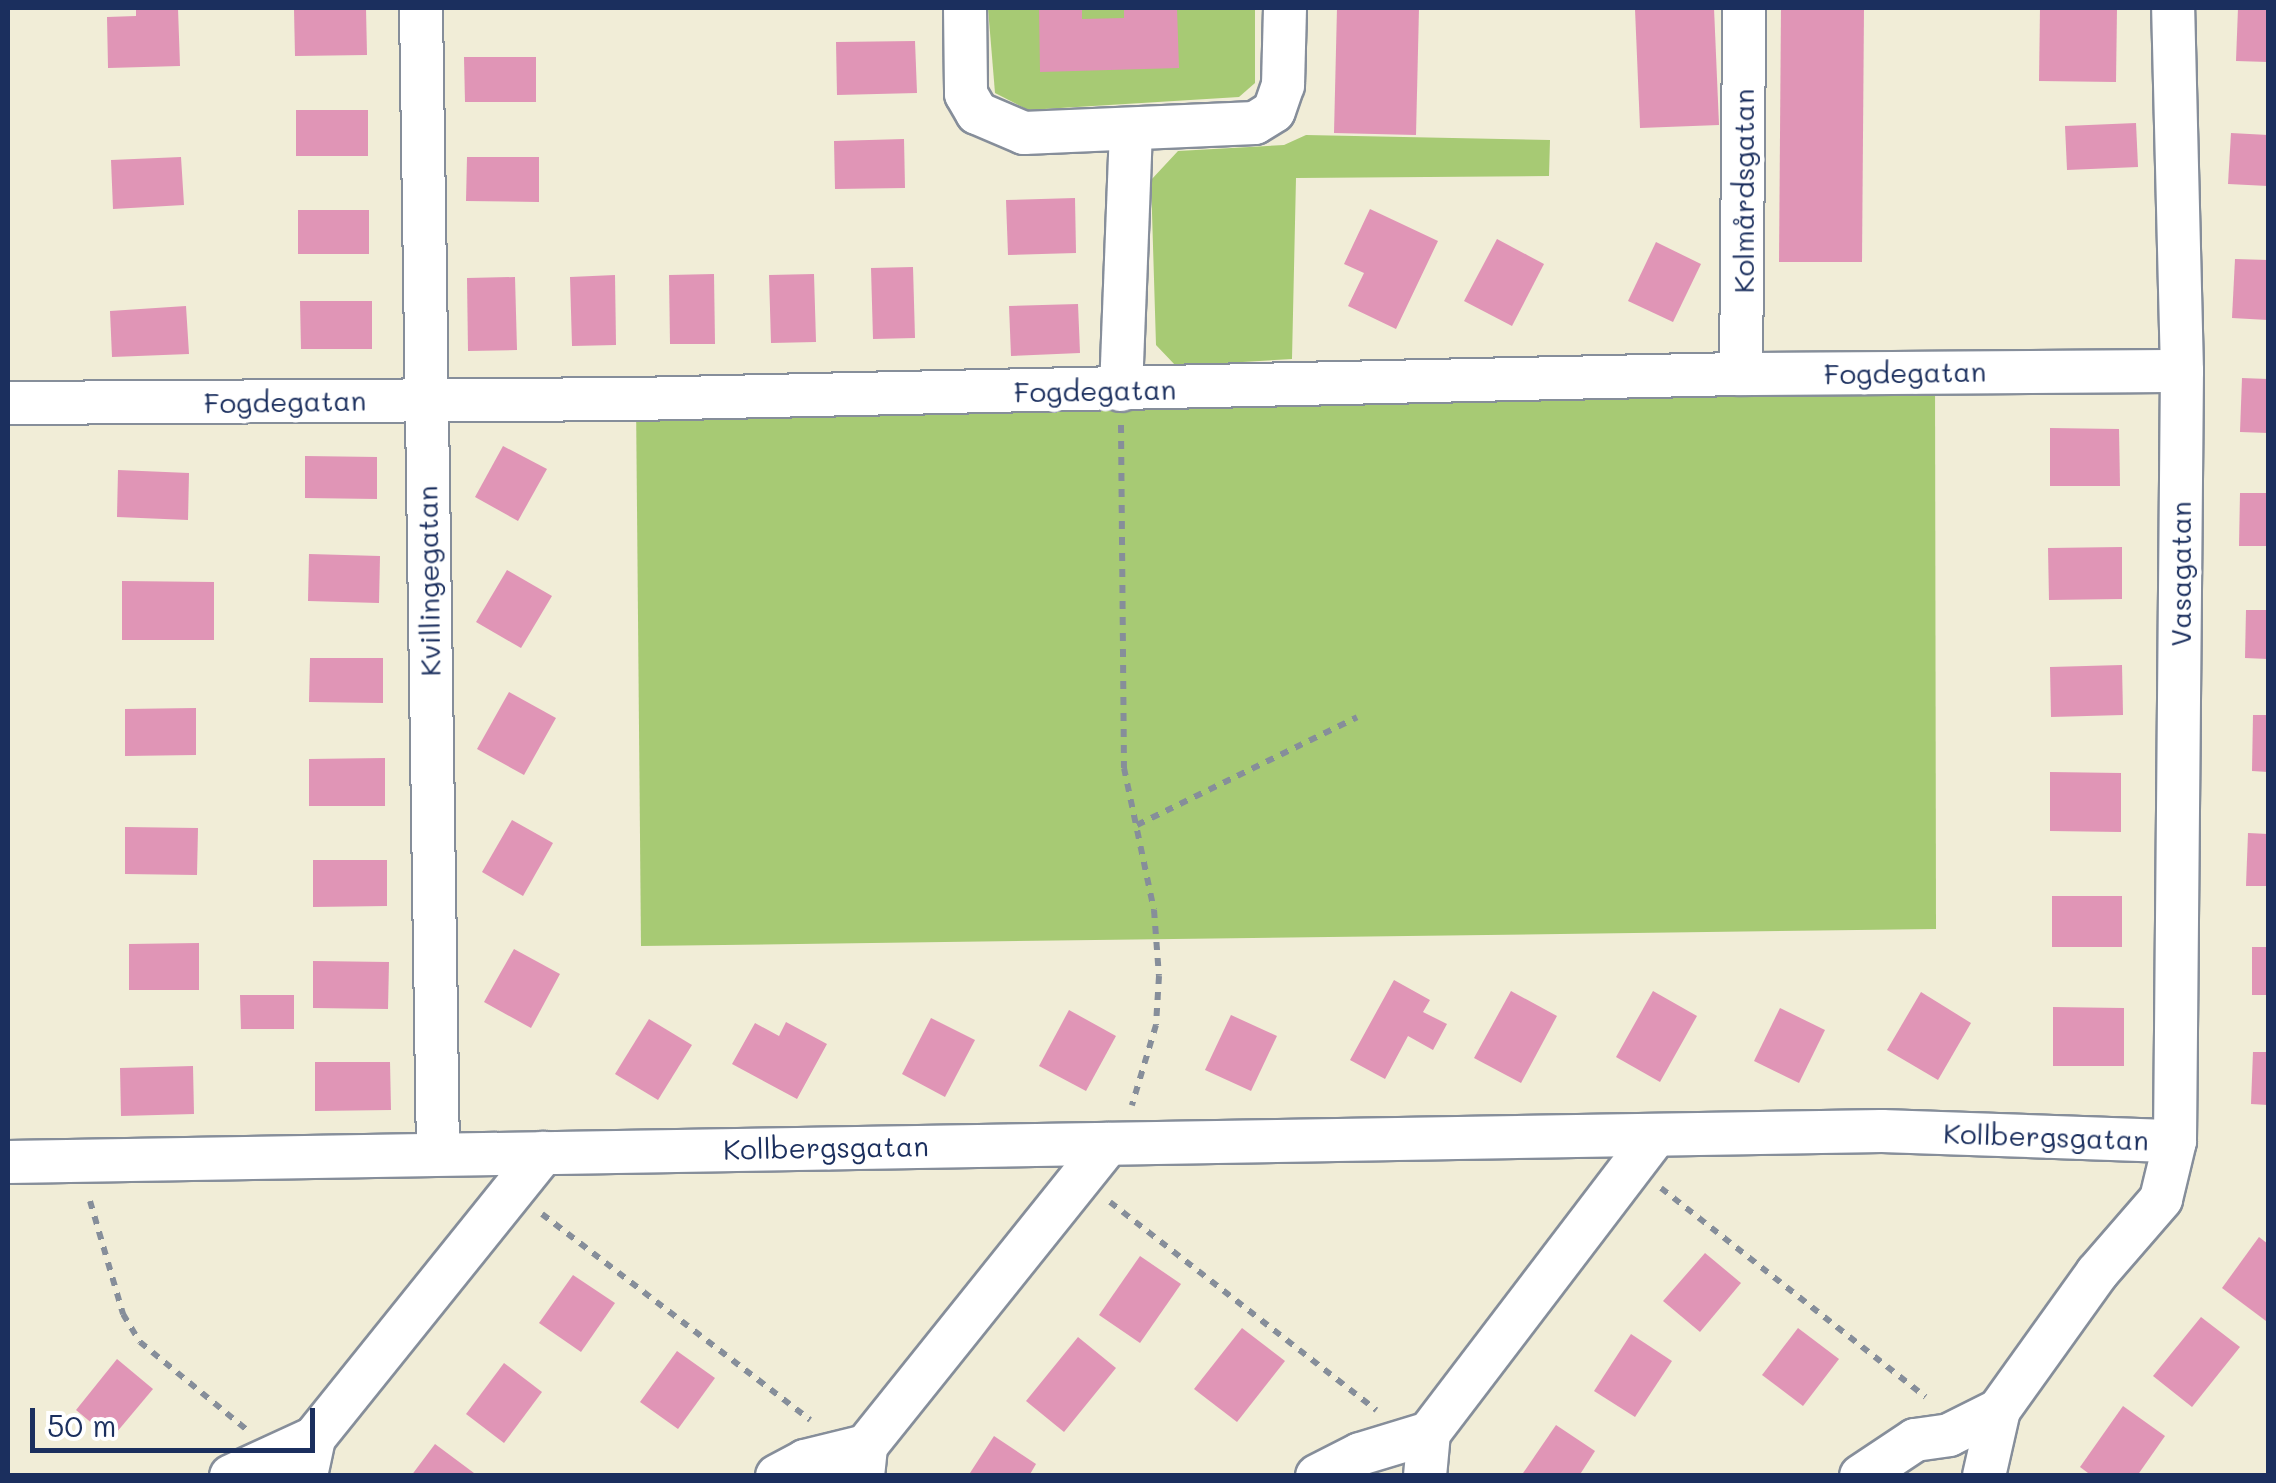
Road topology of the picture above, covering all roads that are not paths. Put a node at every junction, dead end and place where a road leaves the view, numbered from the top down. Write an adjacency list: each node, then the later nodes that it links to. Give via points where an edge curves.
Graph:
1 (420, 8): 10 (street, Kvillingegatan)
2 (964, 8): 6 (street, via 966,94 977,113 1024,133)
3 (1285, 8): 6 (street, via 1283,85 1274,111 1256,123)
4 (1744, 8): 8 (street, Kolmårdsgatan)
5 (2173, 8): 7 (street, Vasagatan)
6 (1131, 128): 9 (street)
7 (2182, 372): 8 (street, Fogdegatan); 12 (street, Vasagatan)
8 (1741, 374): 9 (street, Fogdegatan)
9 (1122, 390): 10 (street, Fogdegatan)
10 (425, 400): 11 (street, Fogdegatan); 16 (street, Kvillingegatan)
11 (8, 403)
12 (2175, 1141): 15 (street, Kollbergsgatan, via 1882,1131); 18 (street, Kollbergsgatan, via 2161,1199)
13 (1108, 1144): 14 (street, Kollbergsgatan); 15 (street, Kollbergsgatan, via 1426,1136); 21 (street)
14 (543, 1153): 16 (street, Kollbergsgatan); 20 (street)
15 (1642, 1153): 19 (street)
16 (438, 1154): 17 (street, Kollbergsgatan)
17 (8, 1162)
18 (1981, 1419): 26 (street, via 1915,1440); 27 (street, Kollbergsgatan)
19 (1418, 1434): 24 (street); 25 (street)
20 (300, 1455): 22 (street)
21 (860, 1457): 23 (street)
22 (231, 1476)
23 (777, 1476)
24 (1317, 1476)
25 (1426, 1476)
26 (1861, 1476)
27 (1984, 1476)

